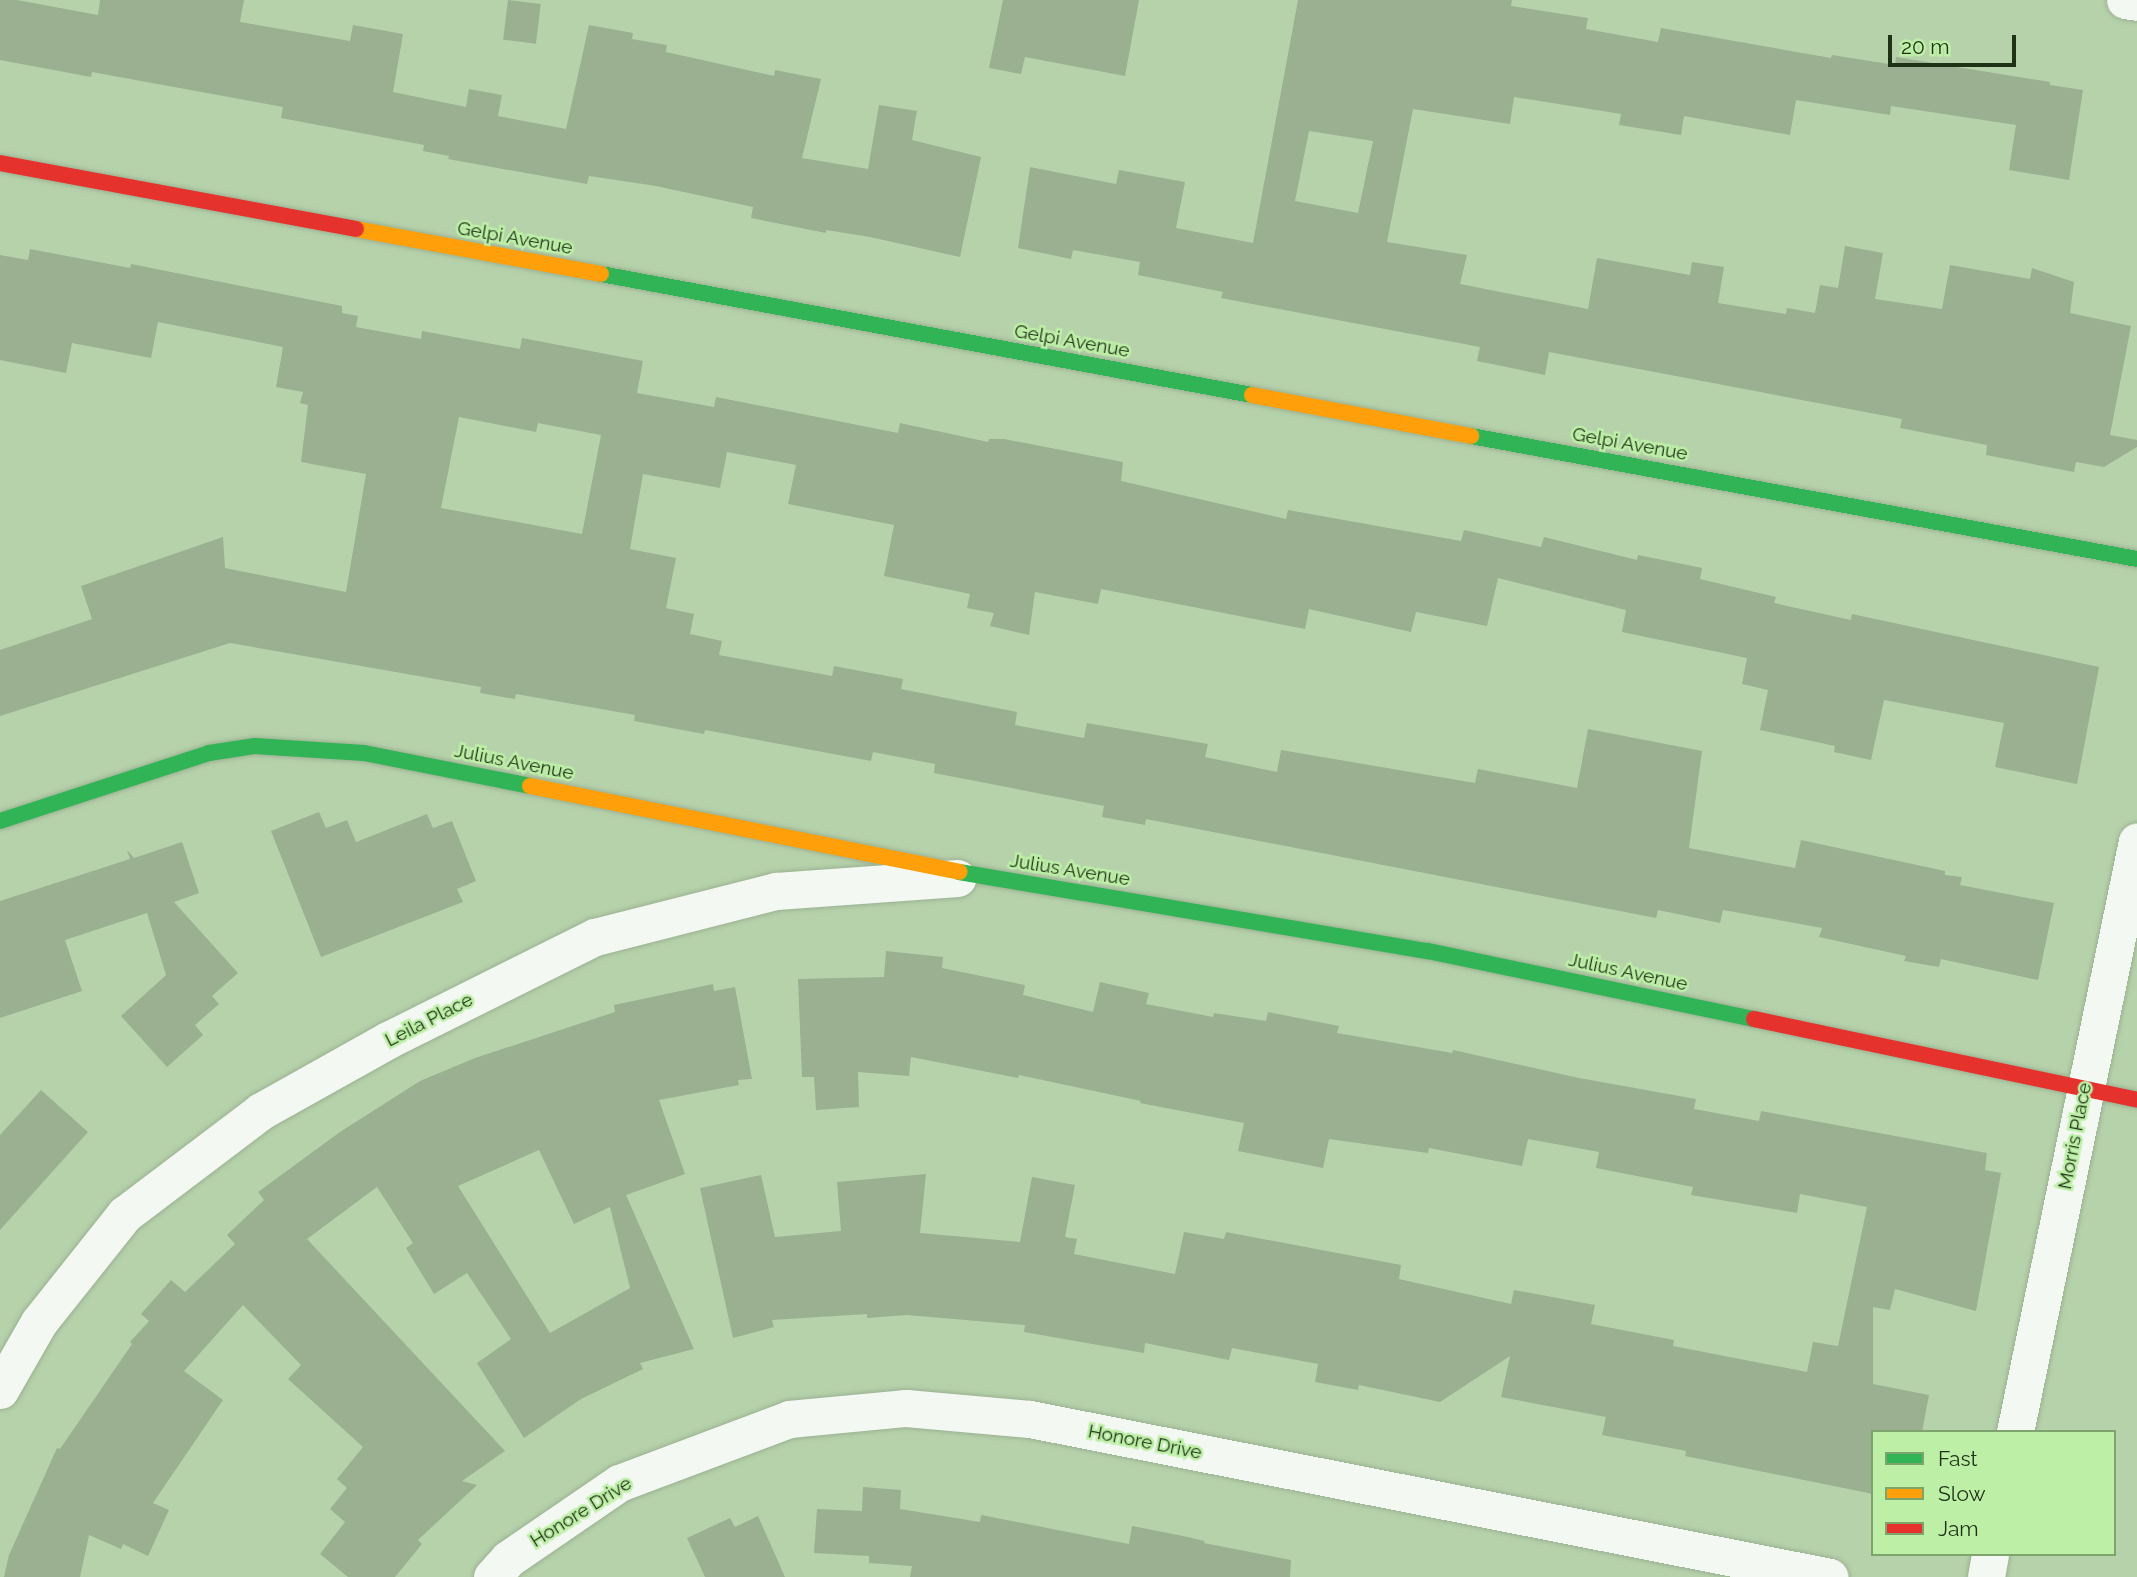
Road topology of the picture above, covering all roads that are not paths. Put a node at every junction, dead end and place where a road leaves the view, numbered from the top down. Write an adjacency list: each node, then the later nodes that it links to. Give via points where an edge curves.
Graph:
1 (2125, 0): 2 (street)
2 (2137, 2)
3 (0, 163): 4 (street, Gelpi Avenue)
4 (2137, 559)
5 (0, 821): 7 (street, Julius Avenue, via 209,753 255,746 363,753)
6 (2137, 841): 8 (street, Morris Place)
7 (982, 877): 8 (street, Julius Avenue, via 1428,951); 10 (street, Leila Place, via 775,891 595,937 388,1040 261,1111 125,1214 39,1322)
8 (2084, 1090): 9 (street, Julius Avenue); 11 (street, Morris Place)
9 (2137, 1100)
10 (0, 1390)
11 (2015, 1430)
12 (1990, 1556): 15 (street)
13 (492, 1577): 14 (street, Honore Drive, via 508,1559 619,1483 789,1419 906,1408 1030,1419)
14 (1830, 1577)
15 (1986, 1577)

